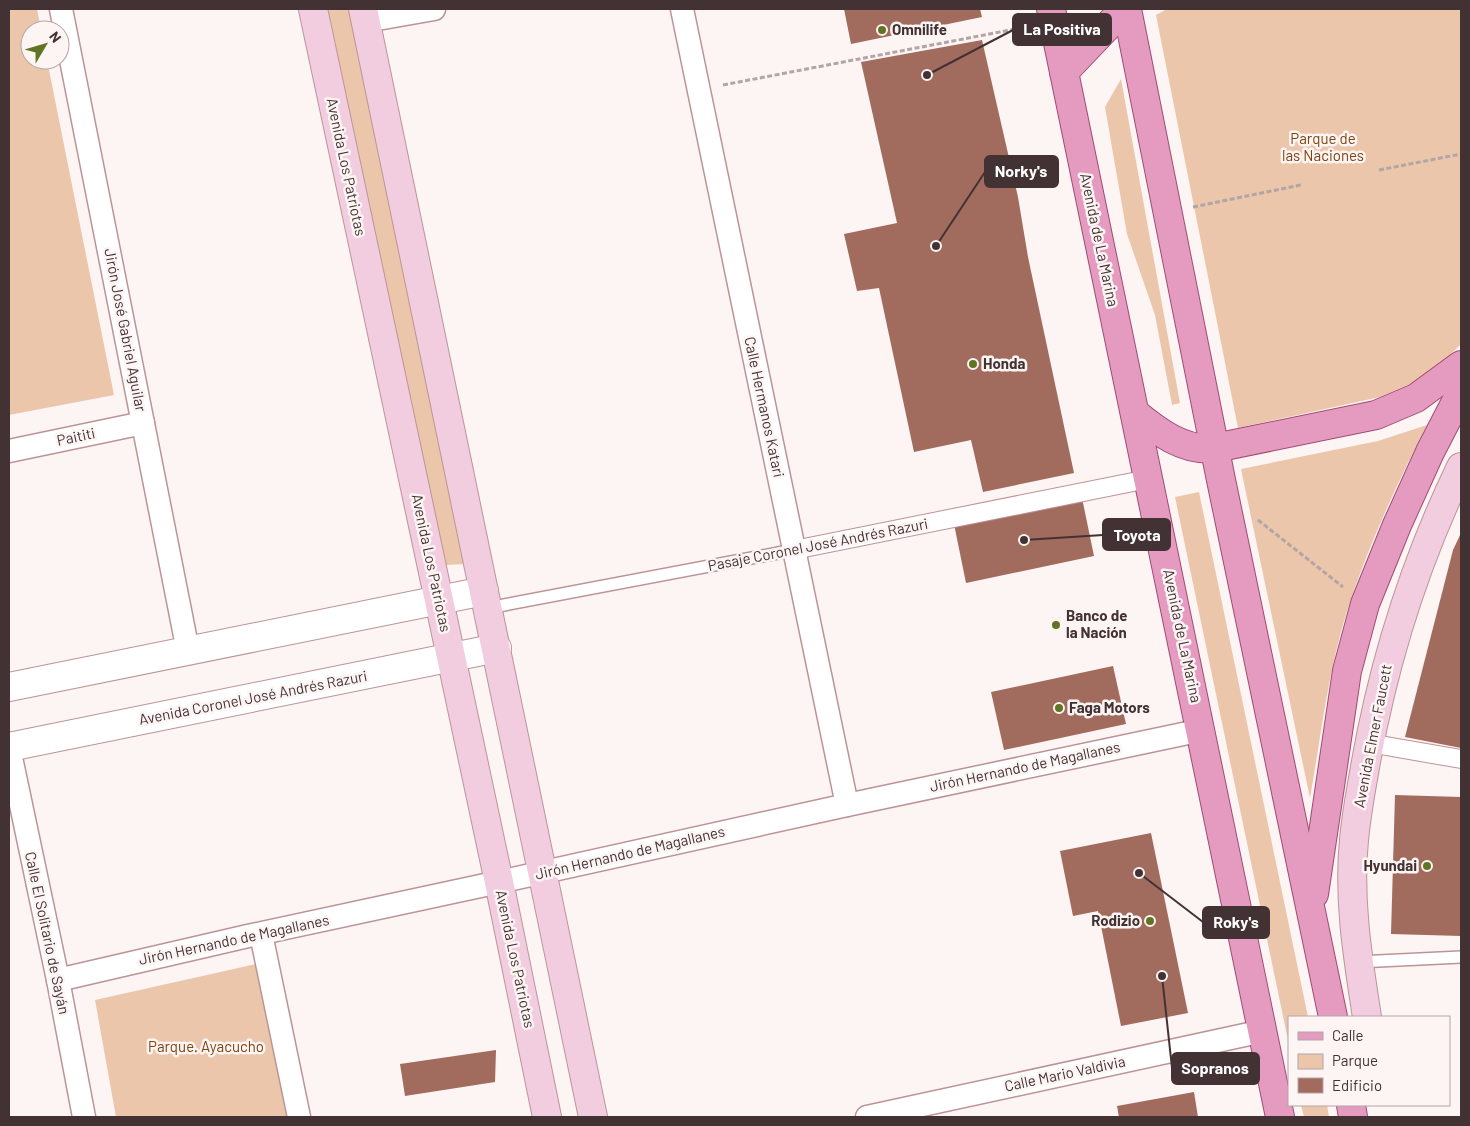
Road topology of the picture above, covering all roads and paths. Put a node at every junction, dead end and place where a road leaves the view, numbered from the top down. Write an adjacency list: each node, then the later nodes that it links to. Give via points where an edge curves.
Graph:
1 (62, 9): 17 (street, Jirón José Gabriel Aguilar)
2 (313, 9): 25 (main road, Avenida Los Patriotas)
3 (434, 9): 6 (street)
4 (682, 9): 9 (street, Calle Hermanos Katari)
5 (1126, 9): 8 (main road); 13 (main road)
6 (365, 15): 24 (main road)
7 (1053, 15): 8 (main road, Avenida de La Marina); 9 (path)
8 (1064, 72): 16 (main road, Avenida de La Marina)
9 (699, 90): 23 (street, Calle Hermanos Katari)
10 (1461, 154): 11 (path)
11 (1379, 170)
12 (1301, 185): 13 (path)
13 (1168, 212): 18 (main road)
14 (1461, 365): 18 (main road, via 1416,398 1376,415)
15 (1461, 392): 26 (main road, via 1430,452)
16 (1135, 413): 18 (main road, via 1179,442 1198,448); 21 (main road, Avenida de La Marina)
17 (143, 422): 19 (street, Paititi); 28 (street, Jirón José Gabriel Aguilar)
18 (1214, 448): 38 (main road)
19 (9, 451)
20 (1461, 467): 32 (main road, Avenida Elmer Faucett, via 1421,557 1390,651)
21 (1148, 479): 23 (street, Pasaje Coronel José Andrés Razuri); 31 (main road, Avenida de La Marina)
22 (1252, 515): 26 (path)
23 (794, 550): 24 (lane, Pasaje Coronel José Andrés Razuri); 35 (street, Calle Hermanos Katari)
24 (486, 599): 25 (street); 27 (main road)
25 (438, 600): 28 (street); 29 (main road, Avenida Los Patriotas)
26 (1365, 604): 38 (main road, via 1347,671)
27 (497, 648): 29 (street, Avenida Coronel José Andrés Razuri); 36 (main road)
28 (188, 651): 30 (street)
29 (451, 658): 33 (street, Avenida Coronel José Andrés Razuri); 37 (main road, Avenida Los Patriotas)
30 (9, 688)
31 (1202, 730): 35 (street, Jirón Hernando de Magallanes); 45 (main road, Avenida de La Marina)
32 (1369, 743): 34 (street); 41 (main road, Avenida Elmer Faucett, via 1354,841 1354,933)
33 (9, 748): 42 (street, Calle El Solitario de Sayán)
34 (1461, 760)
35 (847, 805): 36 (street, Jirón Hernando de Magallanes)
36 (541, 873): 37 (street, Jirón Hernando de Magallanes); 49 (main road)
37 (499, 882): 39 (street, Jirón Hernando de Magallanes); 48 (main road, Avenida Los Patriotas)
38 (1311, 912): 43 (main road)
39 (261, 934): 42 (street, Jirón Hernando de Magallanes); 47 (street)
40 (1461, 957): 41 (lane)
41 (1358, 962): 44 (main road, Avenida Elmer Faucett)
42 (58, 980): 46 (street, Calle El Solitario de Sayán)
43 (1333, 1016)
44 (1366, 1016)
45 (1263, 1031): 50 (street, Calle Mario Valdivia); 51 (main road, Avenida de La Marina)
46 (84, 1117)
47 (299, 1117)
48 (547, 1117)
49 (593, 1117)
50 (867, 1117)
51 (1280, 1117)

